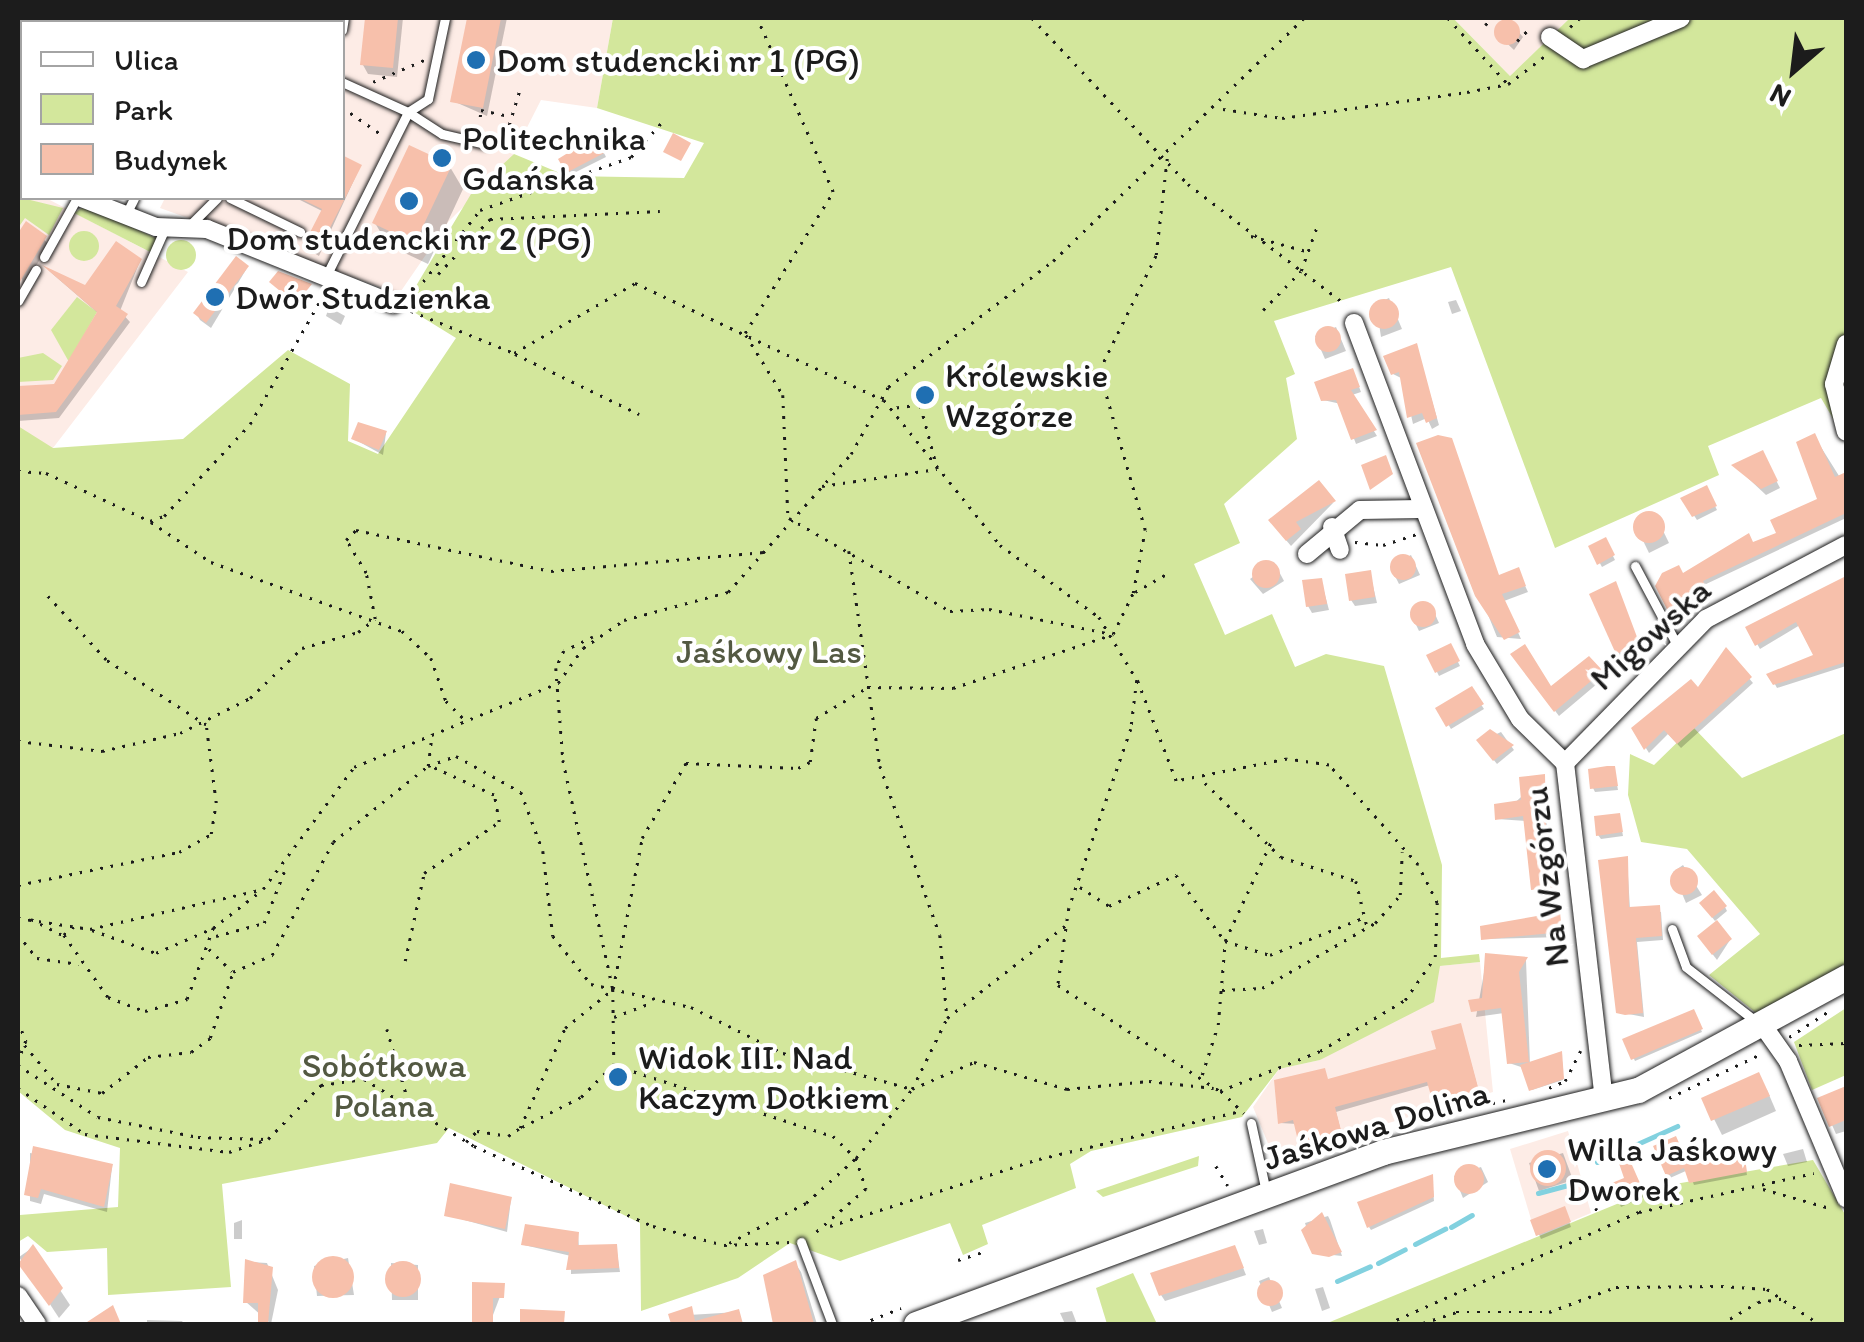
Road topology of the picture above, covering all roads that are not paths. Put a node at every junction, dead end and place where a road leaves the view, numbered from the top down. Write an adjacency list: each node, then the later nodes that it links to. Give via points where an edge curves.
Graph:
1 (445, 18): 5 (lane, via 428,100)
2 (1682, 18): 3 (street, via 1583,58)
3 (1550, 37)
4 (345, 83): 5 (lane)
5 (408, 112): 6 (lane, via 442,134); 18 (lane)
6 (485, 144)
7 (78, 200): 16 (lane)
8 (84, 200): 12 (street)
9 (133, 200): 12 (lane)
10 (215, 200): 13 (lane)
11 (234, 200): 15 (lane)
12 (125, 216): 14 (street)
13 (188, 227): 14 (street); 18 (street)
14 (164, 228): 19 (lane)
15 (300, 232)
16 (44, 257)
17 (36, 270): 20 (lane)
18 (326, 276): 21 (street)
19 (141, 282)
20 (18, 301)
21 (394, 304)
22 (1354, 323): 25 (street, Na Wzgórzu)
23 (1846, 344): 24 (street, via 1834,392)
24 (1846, 432)
25 (1420, 509): 26 (street, via 1360,510); 32 (street, Na Wzgórzu, via 1488,670)
26 (1332, 527): 28 (street); 29 (street)
27 (1846, 545): 31 (street, Migowska, via 1728,604)
28 (1340, 550)
29 (1307, 554)
30 (1635, 566): 31 (lane)
31 (1678, 647): 32 (street, Migowska)
32 (1566, 764): 36 (street, Na Wzgórzu)
33 (1672, 929): 35 (lane, via 1686,967)
34 (1846, 977): 35 (street, Jaśkowa Dolina)
35 (1776, 1037): 36 (street, Jaśkowa Dolina); 39 (street)
36 (1604, 1100): 38 (street, Jaśkowa Dolina, via 1431,1138)
37 (1251, 1123): 38 (lane)
38 (1267, 1194): 44 (street, Jaśkowa Dolina)
39 (1846, 1198)
40 (801, 1242): 43 (lane)
41 (18, 1296): 42 (street)
42 (37, 1324)
43 (832, 1324)
44 (916, 1324)

